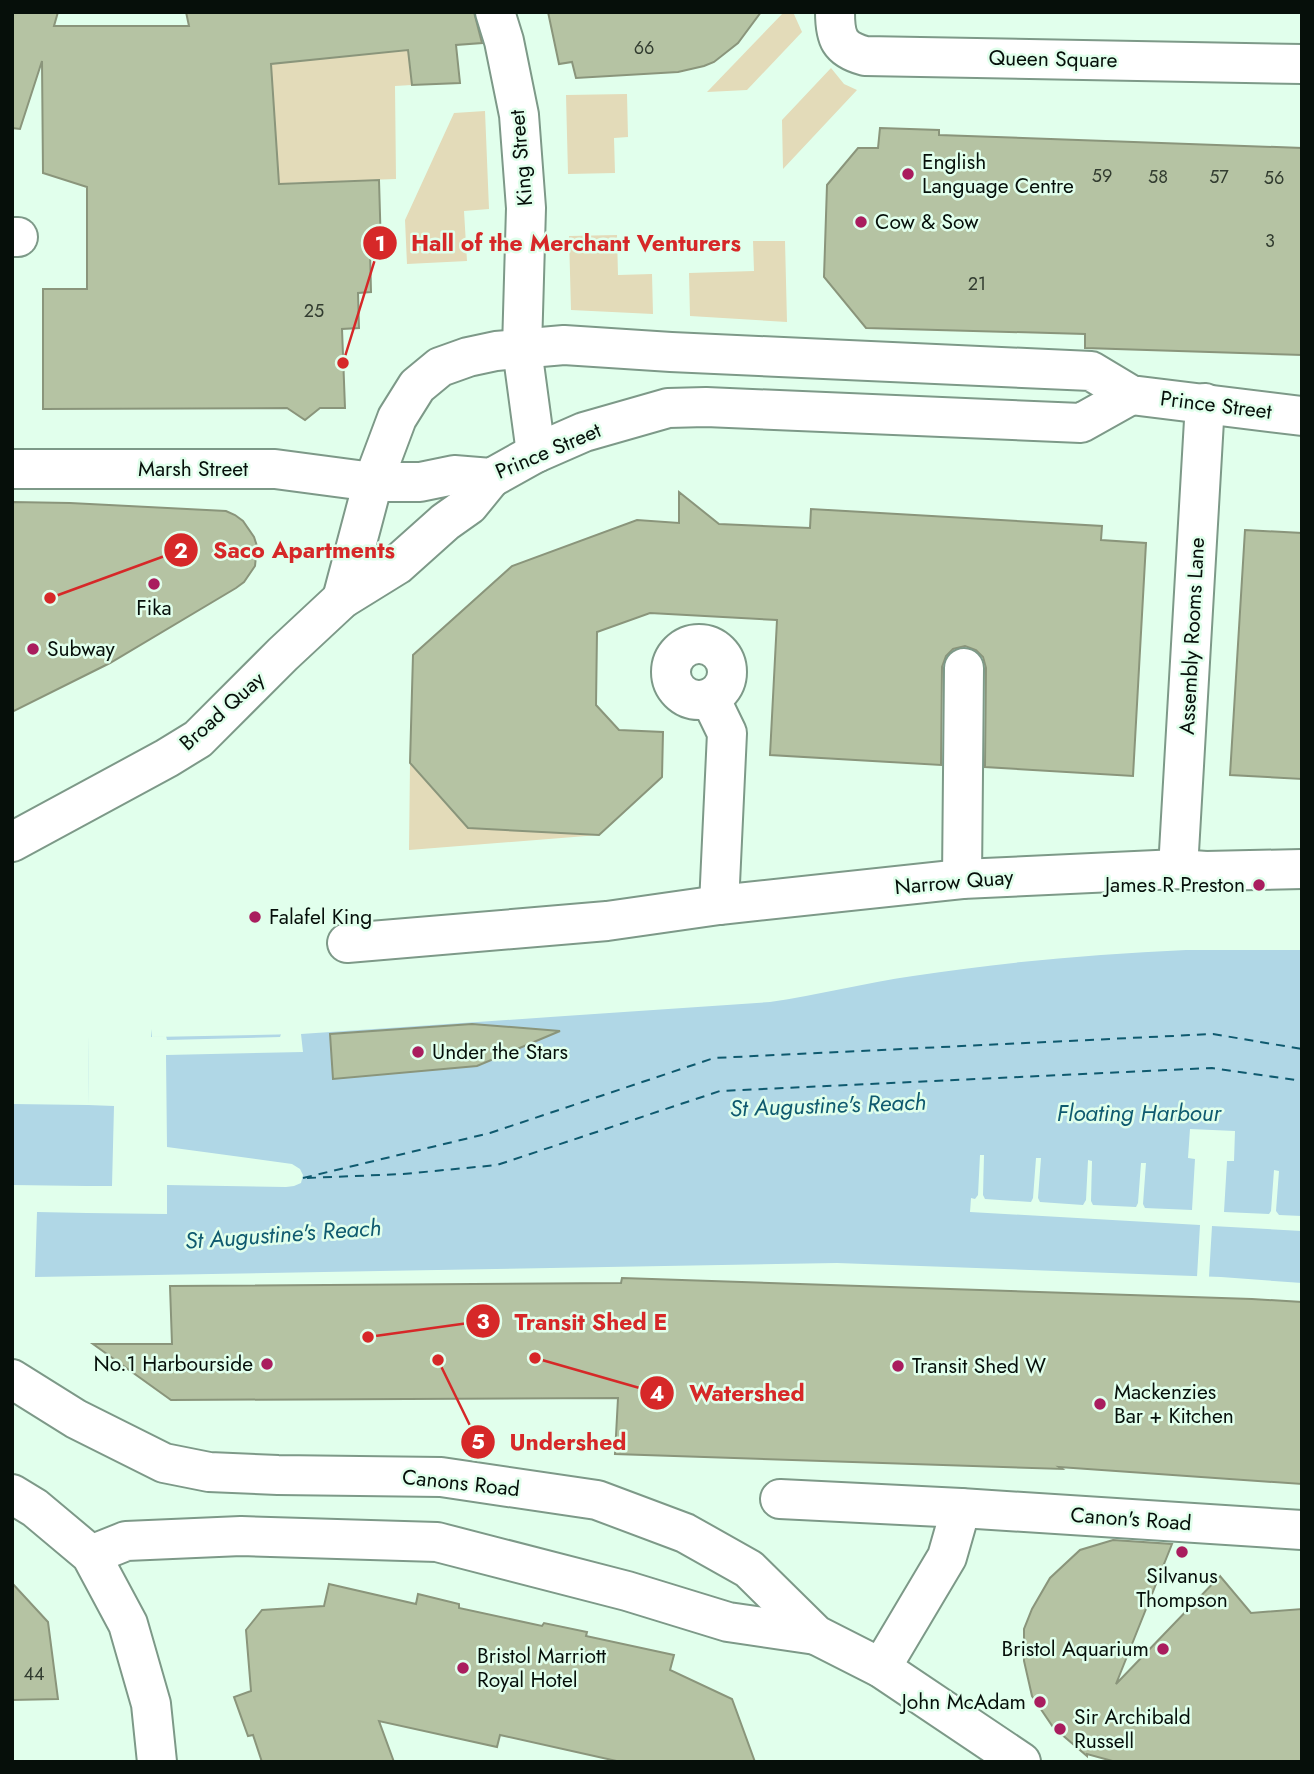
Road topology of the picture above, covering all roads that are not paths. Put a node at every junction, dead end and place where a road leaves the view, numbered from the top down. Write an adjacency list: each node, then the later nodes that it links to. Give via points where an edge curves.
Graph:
1 (495, 12): 4 (street, King Street, via 519,115 526,208)
2 (835, 12): 3 (street, Queen Square, via 838,39 865,57)
3 (1302, 64)
4 (522, 349): 5 (street, Prince Street, via 564,345 1091,371); 8 (street, King Street); 11 (street, Prince Street, via 468,357 440,367 417,386 397,418)
5 (1131, 395): 6 (street, Prince Street); 8 (street, Prince Street, via 1081,423 668,408 584,432)
6 (1205, 403): 7 (street, Prince Street); 16 (street, Assembly Rooms Lane)
7 (1302, 416)
8 (536, 453): 10 (street, Prince Street)
9 (12, 469): 11 (street, Marsh Street, via 275,469)
10 (491, 478): 11 (street, Prince Street, via 454,475 421,482); 12 (street, Broad Quay, via 469,505 397,565)
11 (373, 482): 12 (street)
12 (342, 599): 15 (street, Broad Quay, via 198,739)
13 (964, 668): 18 (street)
14 (710, 698): 19 (street, via 727,733)
15 (12, 842)
16 (1178, 869): 17 (street, Narrow Quay); 18 (street, Narrow Quay)
17 (1302, 869)
18 (962, 879): 19 (street, Narrow Quay)
19 (719, 905): 20 (street, Narrow Quay, via 607,921)
20 (347, 943)
21 (12, 1379): 27 (street, Canons Road, via 76,1419 164,1463 209,1472 441,1477 597,1500 685,1533 749,1569)
22 (12, 1494): 26 (street)
23 (780, 1499): 24 (street, Canon's Road)
24 (961, 1508): 25 (street, Canon's Road); 28 (street, via 947,1557)
25 (1302, 1530)
26 (91, 1555): 27 (street, via 127,1541 241,1536 437,1542 728,1622); 29 (street, via 128,1624 151,1704)
27 (816, 1635): 28 (street, Canons Road)
28 (881, 1668): 30 (street, Canons Road)
29 (156, 1762)
30 (1021, 1762)

